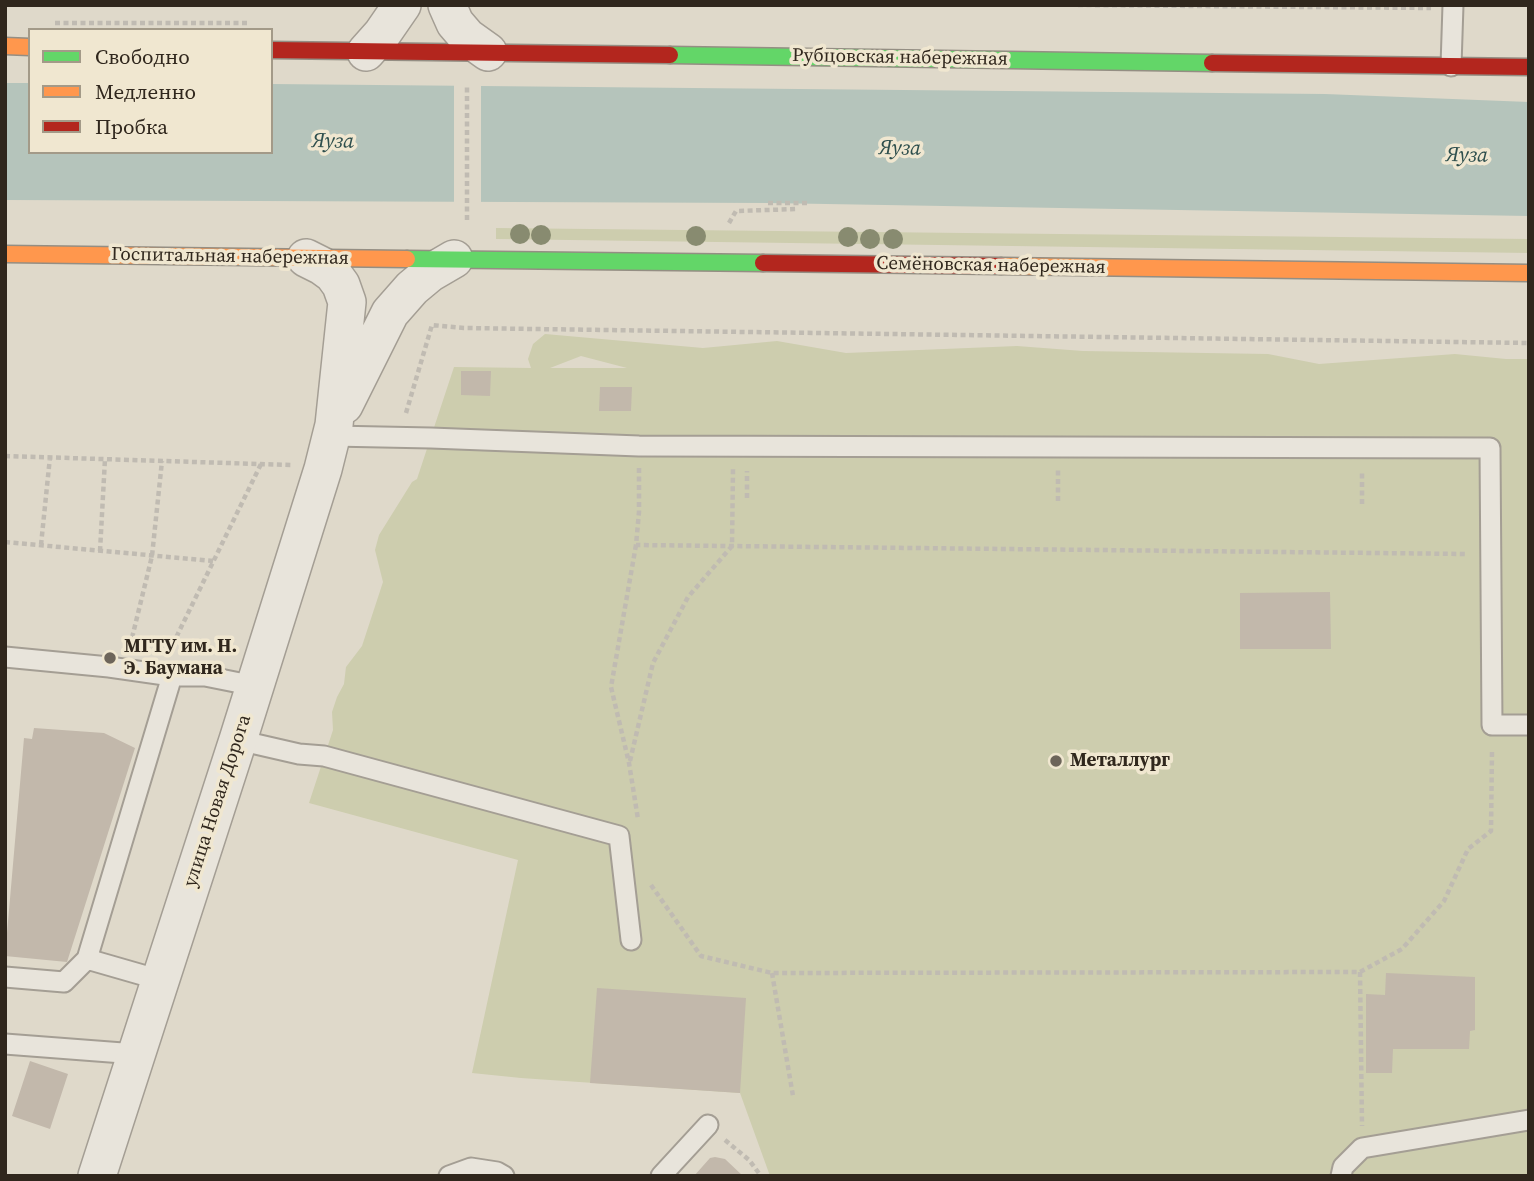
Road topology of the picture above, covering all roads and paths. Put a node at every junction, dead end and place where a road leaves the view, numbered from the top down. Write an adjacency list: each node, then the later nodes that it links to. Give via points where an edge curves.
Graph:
1 (402, 5): 10 (street)
2 (447, 5): 11 (street, via 467,37)
3 (1078, 5): 4 (path)
4 (1452, 7): 12 (lane)
5 (46, 23): 6 (path)
6 (262, 23)
7 (5, 46): 8 (main road)
8 (28, 47)
9 (273, 50): 10 (main road, Рубцовская набережная)
10 (366, 52): 11 (main road, Рубцовская набережная)
11 (488, 52): 12 (main road, Рубцовская набережная)
12 (1451, 66): 13 (main road, Рубцовская набережная)
13 (1529, 67)
14 (467, 85): 18 (path)
15 (768, 203): 16 (path)
16 (808, 203)
17 (799, 209): 19 (path, via 736,211)
18 (467, 220)
19 (729, 223)
20 (5, 254): 21 (main road, Госпитальная набережная)
21 (306, 258): 22 (main road, Госпитальная набережная); 25 (street, улица Новая Дорога, via 332,274 347,302)
22 (454, 259): 23 (main road, Семёновская набережная); 25 (street, улица Новая Дорога, via 412,288 390,313)
23 (1529, 273)
24 (1529, 344): 26 (path, via 432,325)
25 (333, 430): 26 (lane); 46 (street, улица Новая Дорога)
26 (399, 437): 27 (lane)
27 (639, 446): 28 (lane); 37 (path)
28 (733, 447): 38 (path); 40 (lane, via 1490,448)
29 (5, 456): 30 (path)
30 (50, 457): 31 (path); 36 (path)
31 (105, 459): 32 (path); 39 (path)
32 (163, 461): 33 (path); 41 (path)
33 (261, 464): 34 (path); 42 (path)
34 (295, 465)
35 (5, 542): 36 (path)
36 (41, 545): 39 (path)
37 (636, 545): 38 (path); 50 (path, via 611,687)
38 (732, 546): 40 (path); 50 (path, via 688,597 653,663)
39 (100, 551): 41 (path)
40 (1490, 554): 47 (lane)
41 (152, 555): 42 (path); 44 (path)
42 (214, 561): 45 (path)
43 (5, 657): 44 (lane)
44 (125, 670): 45 (lane)
45 (165, 676): 46 (lane, via 205,676); 54 (lane)
46 (255, 686): 49 (street, улица Новая Дорога)
47 (1492, 725): 48 (lane); 55 (path, via 1490,831 1468,849 1444,901 1402,949)
48 (1529, 725)
49 (238, 740): 53 (lane, via 324,756 619,836); 58 (street, улица Новая Дорога)
50 (629, 763): 51 (path)
51 (639, 828)
52 (648, 880): 56 (path, via 701,956)
53 (631, 940)
54 (88, 959): 57 (lane, via 64,982); 58 (lane)
55 (1360, 972): 56 (path); 61 (path)
56 (772, 973): 62 (path)
57 (5, 977)
58 (160, 980): 60 (street, улица Новая Дорога)
59 (5, 1044): 60 (lane)
60 (136, 1054): 65 (street, улица Новая Дорога)
61 (1361, 1090)
62 (793, 1096)
63 (1529, 1120): 70 (lane, via 1362,1148 1343,1167)
64 (708, 1125): 68 (lane); 69 (path)
65 (97, 1176)
66 (449, 1176): 67 (lane, via 471,1168)
67 (505, 1176)
68 (661, 1176)
69 (761, 1176)
70 (1341, 1176)

